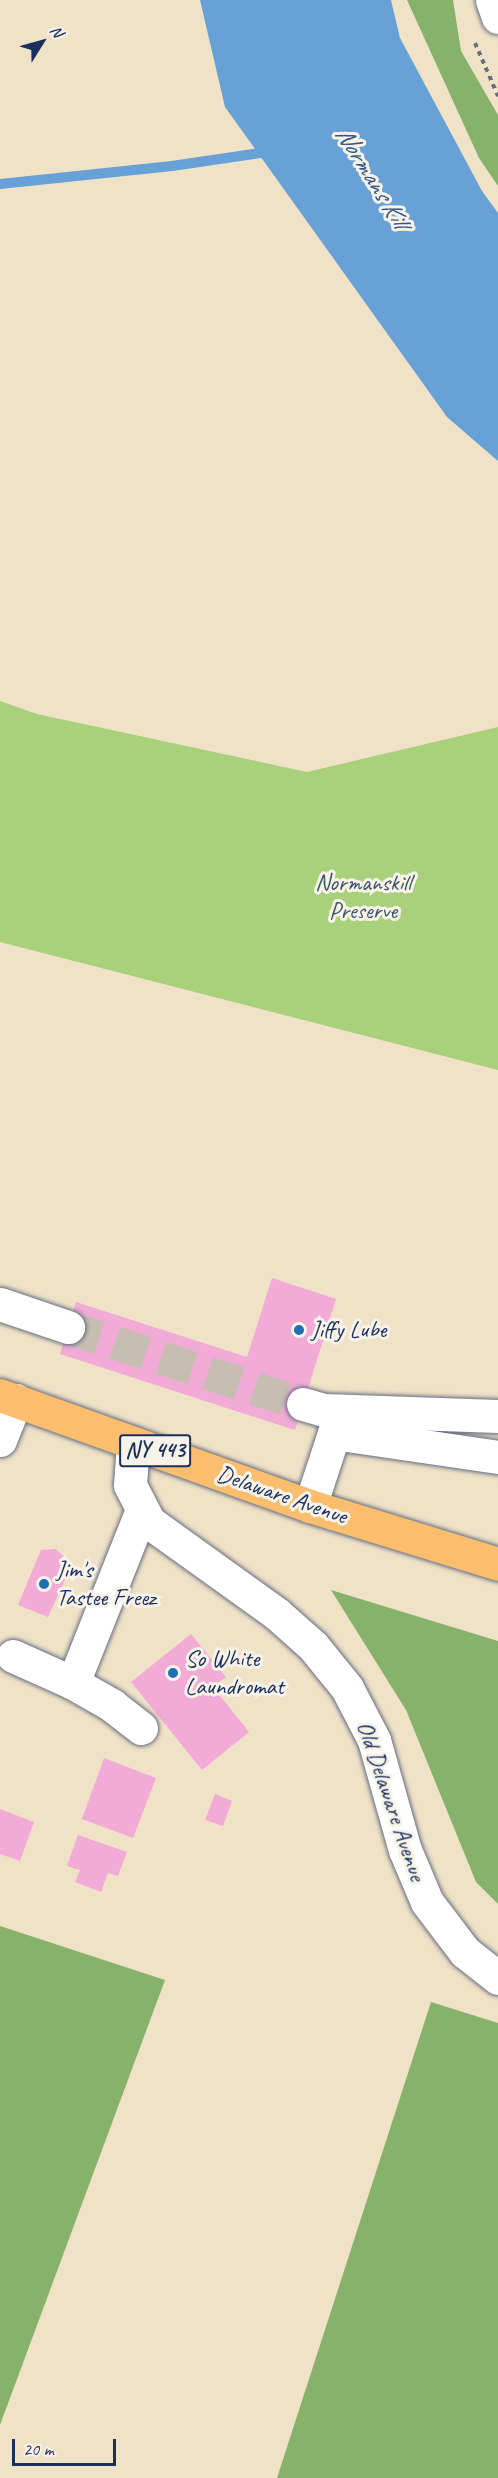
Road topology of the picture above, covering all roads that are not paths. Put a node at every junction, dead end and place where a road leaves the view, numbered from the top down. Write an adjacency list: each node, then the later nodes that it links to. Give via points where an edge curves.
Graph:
1 (492, 0): 2 (street)
2 (498, 17)
3 (0, 1305): 4 (street)
4 (68, 1327)
5 (8, 1397): 8 (street); 9 (main road, Delaware Avenue / NY 443)
6 (303, 1404): 7 (street, via 324,1410)
7 (498, 1416)
8 (0, 1440)
9 (133, 1443): 11 (main road, Delaware Avenue / NY 443); 12 (street, Old Delaware Avenue, via 130,1485)
10 (498, 1457): 11 (street, via 334,1433)
11 (310, 1506): 13 (main road, Delaware Avenue / NY 443)
12 (141, 1512): 15 (street); 17 (street, Old Delaware Avenue, via 277,1614 339,1677 356,1701 374,1740 405,1850 427,1902 465,1952)
13 (498, 1564)
14 (13, 1656): 15 (street)
15 (73, 1683): 16 (street, via 112,1705)
16 (141, 1728)
17 (498, 1978)

